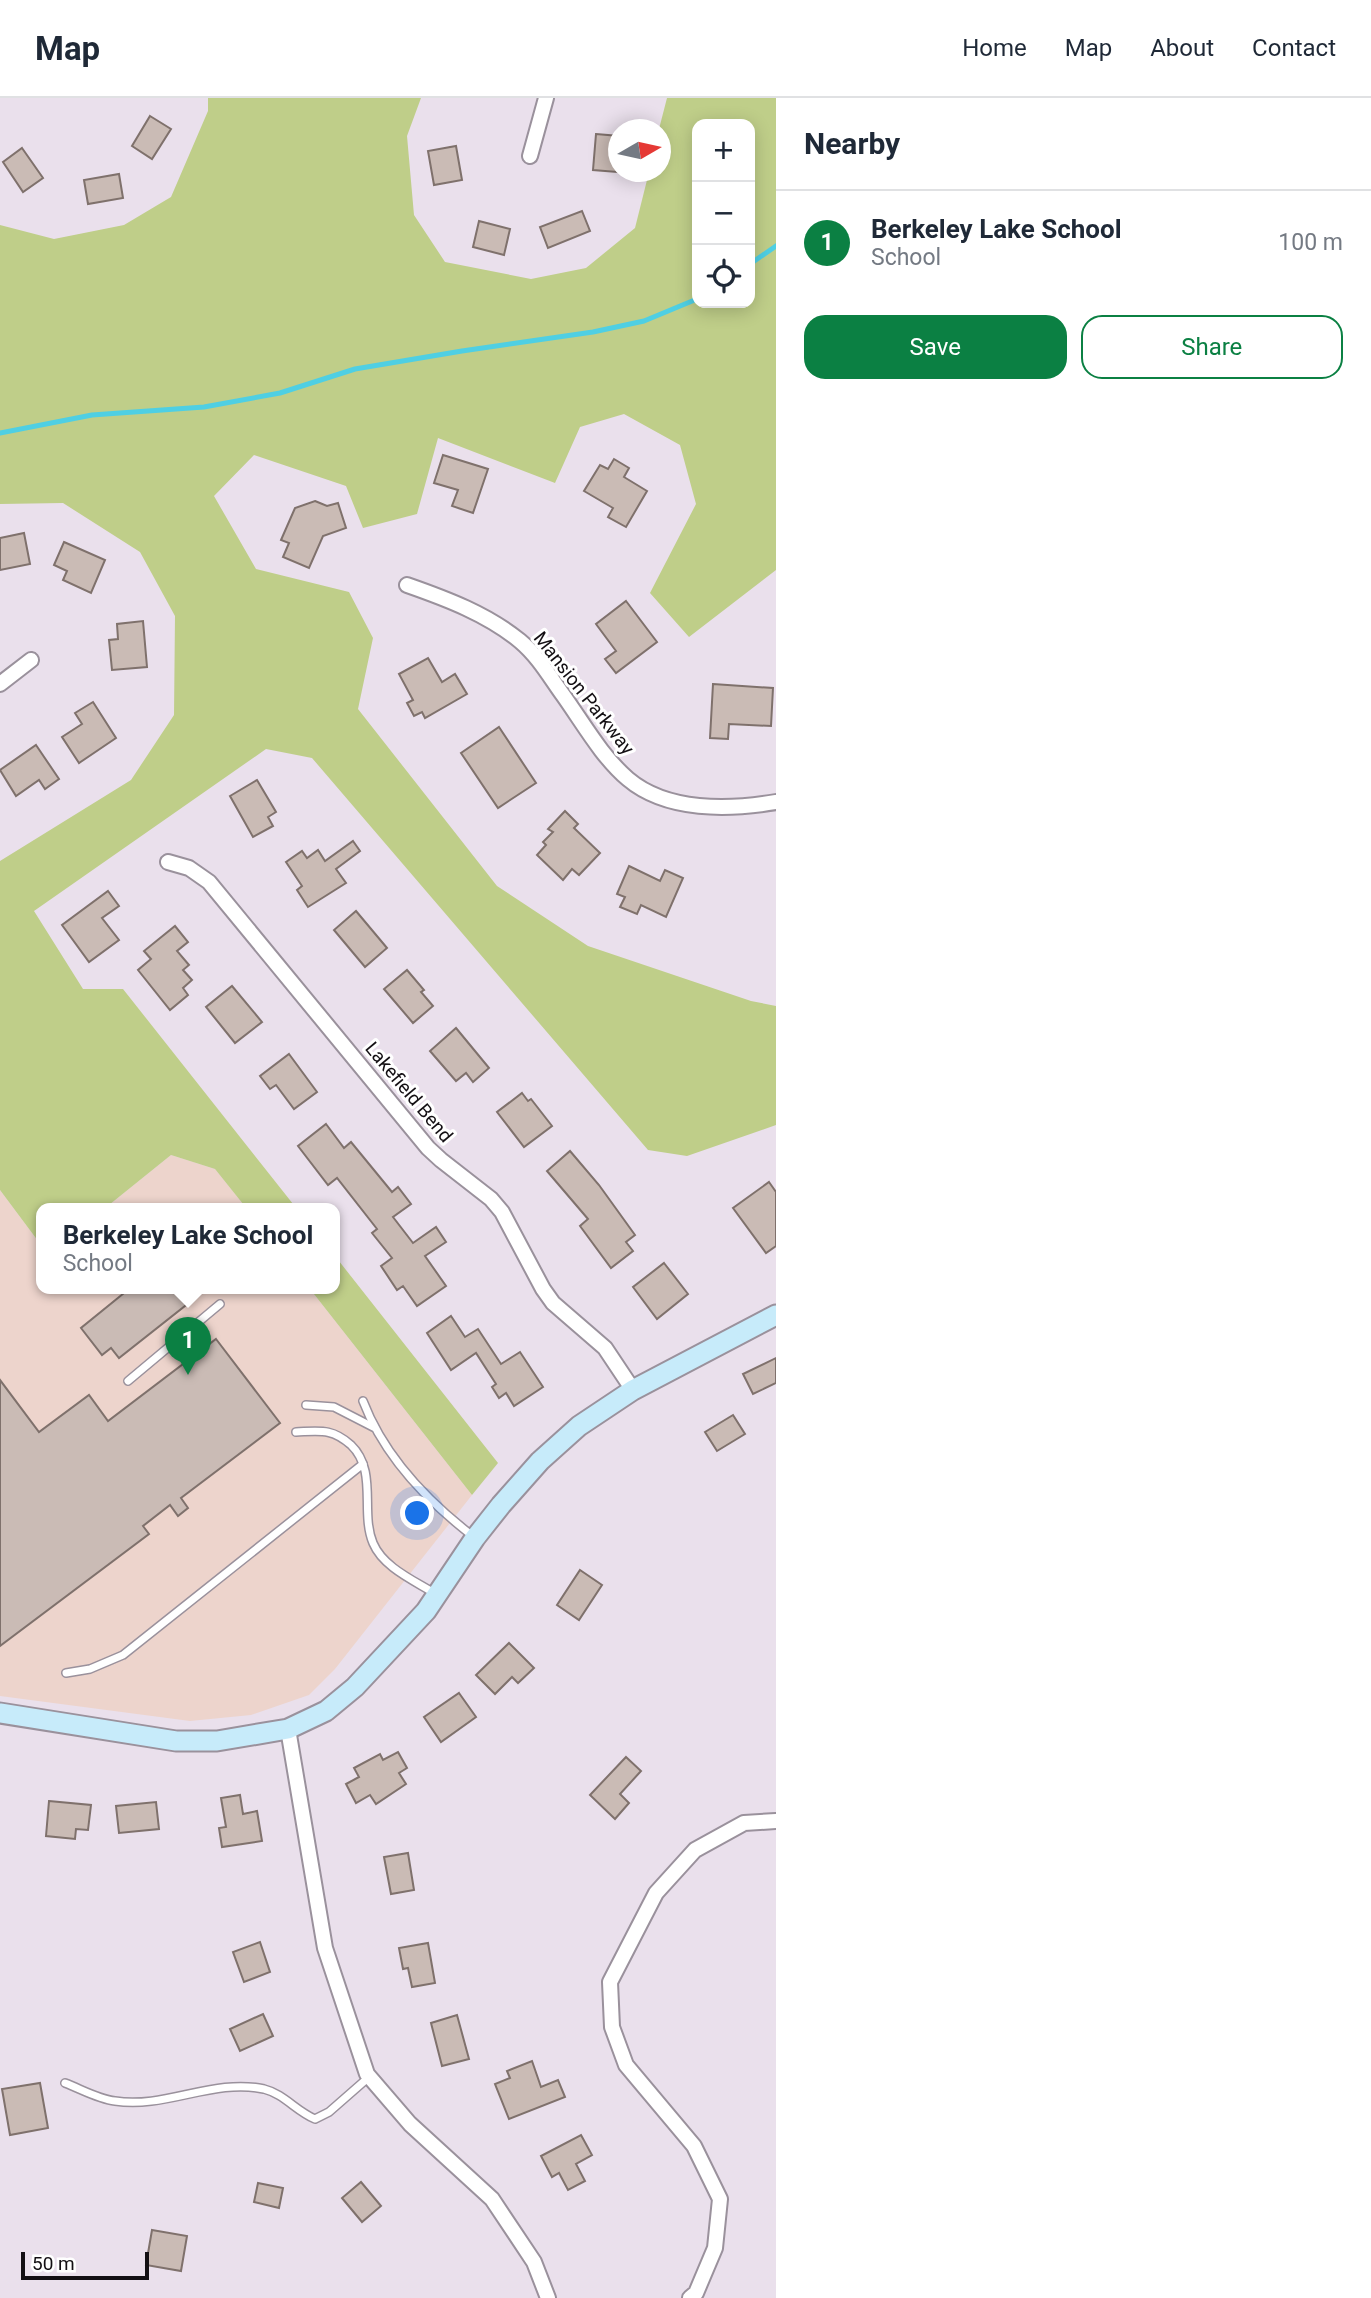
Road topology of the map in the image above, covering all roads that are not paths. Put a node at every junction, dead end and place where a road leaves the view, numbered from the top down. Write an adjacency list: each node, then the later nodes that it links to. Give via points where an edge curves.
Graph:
1 (546, 98): 2 (street)
2 (530, 156)
3 (407, 585): 6 (street, Mansion Parkway, via 464,606 520,641 608,758 639,787 668,800 704,806 740,808)
4 (31, 660): 5 (street)
5 (0, 684)
6 (776, 802)
7 (168, 862): 11 (street, Lakefield Bend, via 209,882 428,1148 491,1199 542,1289 604,1348)
8 (220, 1304): 10 (lane)
9 (776, 1315): 11 (street)
10 (128, 1381)
11 (634, 1391): 17 (street, via 579,1426 540,1461)
12 (363, 1401): 14 (lane)
13 (306, 1405): 14 (lane, via 334,1406)
14 (373, 1427): 17 (lane, via 417,1487)
15 (296, 1432): 16 (lane, via 339,1435)
16 (363, 1464): 18 (lane, via 373,1542 383,1559); 19 (lane, via 123,1655)
17 (475, 1538): 18 (street)
18 (438, 1596): 21 (street, via 355,1687 326,1711)
19 (66, 1673)
20 (0, 1713): 21 (street, via 176,1741 218,1741)
21 (288, 1729): 23 (street, via 326,1948)
22 (776, 1821): 26 (street, via 744,1823 695,1850 656,1893 610,1982 612,2027 625,2065 694,2146 720,2199 715,2248)
23 (370, 2077): 24 (lane, via 315,2119 275,2092 261,2088 115,2101); 25 (street, via 410,2124 492,2199 534,2262)
24 (65, 2083)
25 (548, 2298)
26 (690, 2298)

